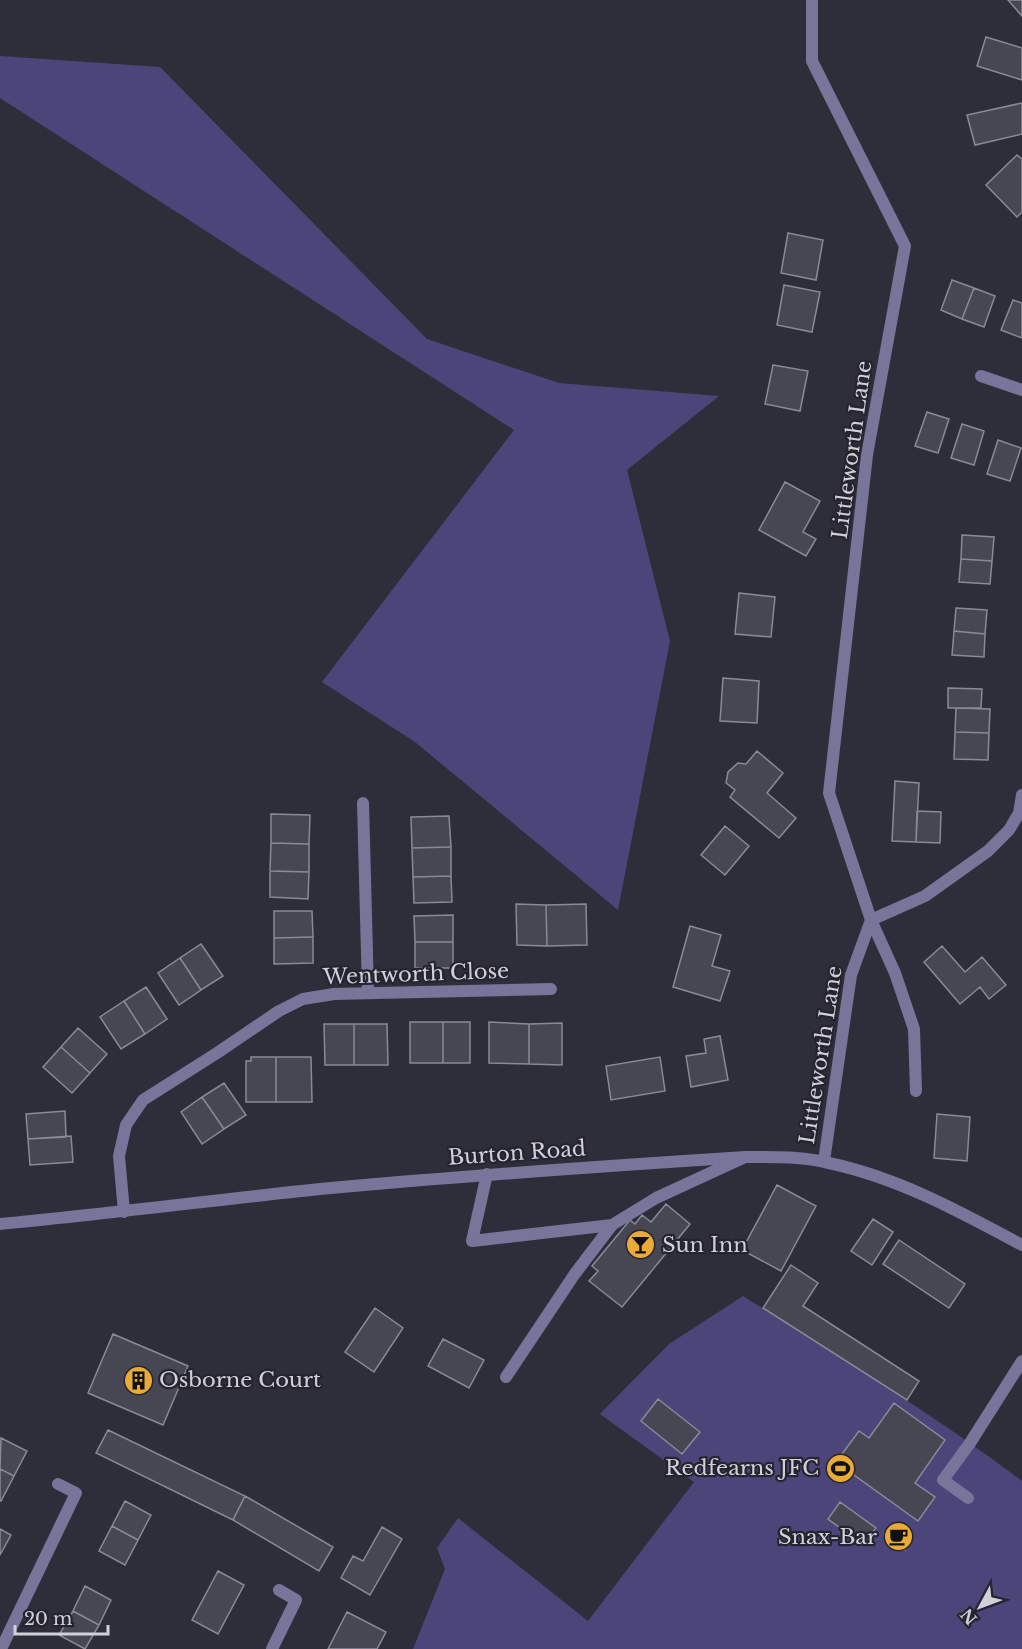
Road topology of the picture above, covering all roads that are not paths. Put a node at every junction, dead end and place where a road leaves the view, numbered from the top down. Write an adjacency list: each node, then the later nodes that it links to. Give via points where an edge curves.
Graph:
1 (812, 0): 6 (street, Littleworth Lane, via 812,60 905,246 867,455 829,793)
2 (981, 376): 3 (street)
3 (1022, 390)
4 (1022, 795): 6 (street, via 1019,813 1009,830 988,851 925,896)
5 (363, 803): 8 (street)
6 (871, 920): 9 (street, Littleworth Lane, via 914,1029); 11 (street, Littleworth Lane, via 851,975)
7 (551, 989): 8 (street, Wentworth Close)
8 (368, 992): 13 (street, Wentworth Close, via 303,999 143,1100 126,1125 119,1156)
9 (916, 1091)
10 (746, 1157): 11 (street, Burton Road); 12 (street, Burton Road); 15 (street, via 656,1198)
11 (824, 1161): 16 (street, Burton Road, via 898,1183)
12 (487, 1174): 13 (street, Burton Road); 15 (street, via 472,1241)
13 (124, 1212): 14 (street, Burton Road)
14 (0, 1224)
15 (612, 1225): 18 (street)
16 (1022, 1245)
17 (1022, 1361): 20 (street, via 943,1480)
18 (506, 1377)
19 (58, 1484): 22 (street, via 76,1493)
20 (968, 1498)
21 (279, 1590): 23 (street, via 296,1600)
22 (1, 1649)
23 (272, 1649)

